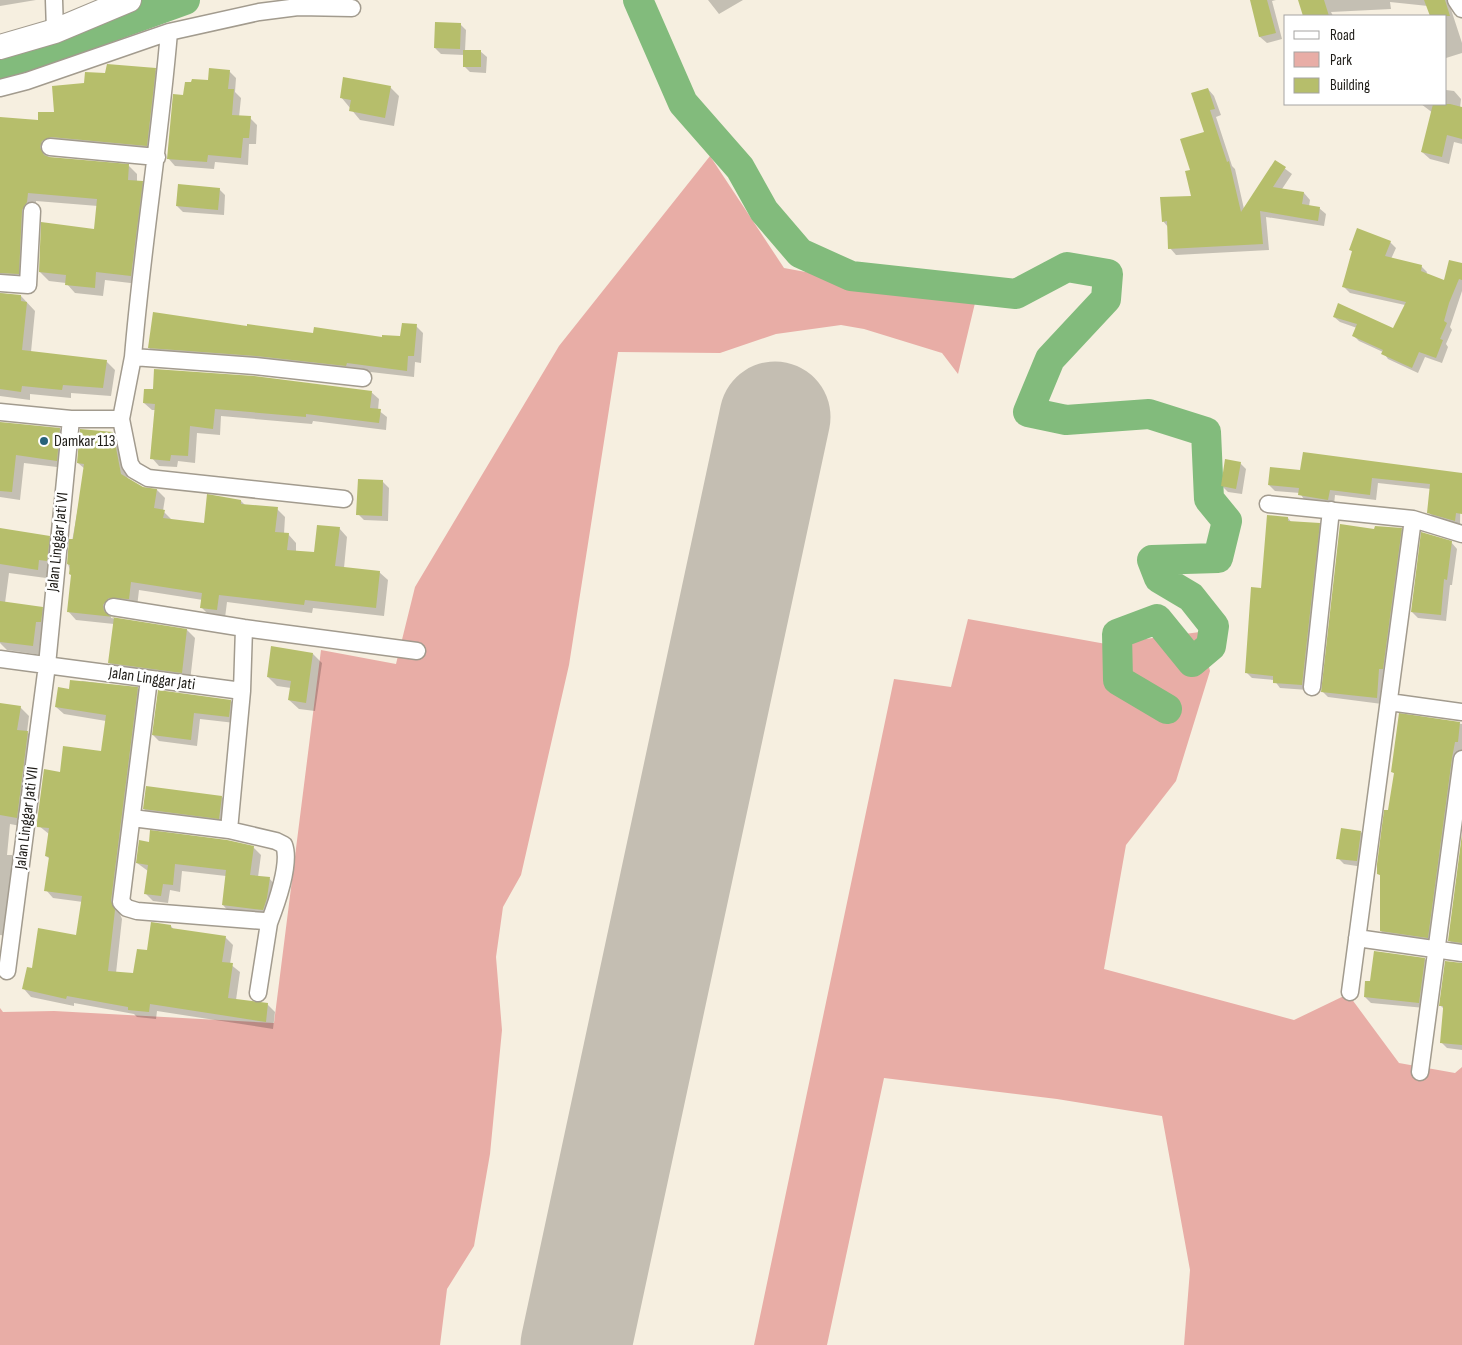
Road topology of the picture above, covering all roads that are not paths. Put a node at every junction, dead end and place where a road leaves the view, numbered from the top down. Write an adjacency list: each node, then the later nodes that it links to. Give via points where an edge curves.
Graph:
1 (54, 0): 6 (street)
2 (129, 0): 6 (street)
3 (1456, 0): 5 (street)
4 (352, 8): 7 (street, via 298,7 259,12)
5 (1462, 10)
6 (55, 30): 8 (street)
7 (169, 32): 9 (street); 11 (street)
8 (0, 47)
9 (0, 88)
10 (50, 148): 11 (street)
11 (157, 156): 14 (street, via 138,298)
12 (32, 211): 13 (street, via 28,286)
13 (0, 283)
14 (134, 357): 15 (street); 17 (street)
15 (363, 378)
16 (0, 412): 18 (street)
17 (122, 419): 18 (street); 19 (street, via 130,464 148,478)
18 (71, 420): 28 (street, Jalan Linggar Jati VI)
19 (344, 499)
20 (1268, 504): 21 (street)
21 (1330, 510): 22 (street); 30 (street)
22 (1413, 519): 23 (street); 32 (street)
23 (1462, 534)
24 (113, 607): 25 (street)
25 (244, 628): 26 (street); 31 (street)
26 (417, 651)
27 (0, 659): 28 (street, Jalan Linggar Jati)
28 (46, 665): 29 (street, Jalan Linggar Jati); 41 (street, Jalan Linggar Jati VII)
29 (149, 679): 31 (street, Jalan Linggar Jati); 35 (street)
30 (1312, 687)
31 (242, 691): 36 (street)
32 (1389, 702): 33 (street); 38 (street)
33 (1462, 712)
34 (1462, 759): 39 (street)
35 (132, 818): 36 (street); 37 (street, via 120,898 124,906 137,911)
36 (229, 830): 37 (street, via 276,841 285,848 276,903)
37 (269, 923): 43 (street)
38 (1357, 938): 39 (street); 42 (street)
39 (1436, 950): 40 (street); 44 (street)
40 (1462, 953)
41 (7, 971)
42 (1350, 992)
43 (258, 993)
44 (1420, 1072)

